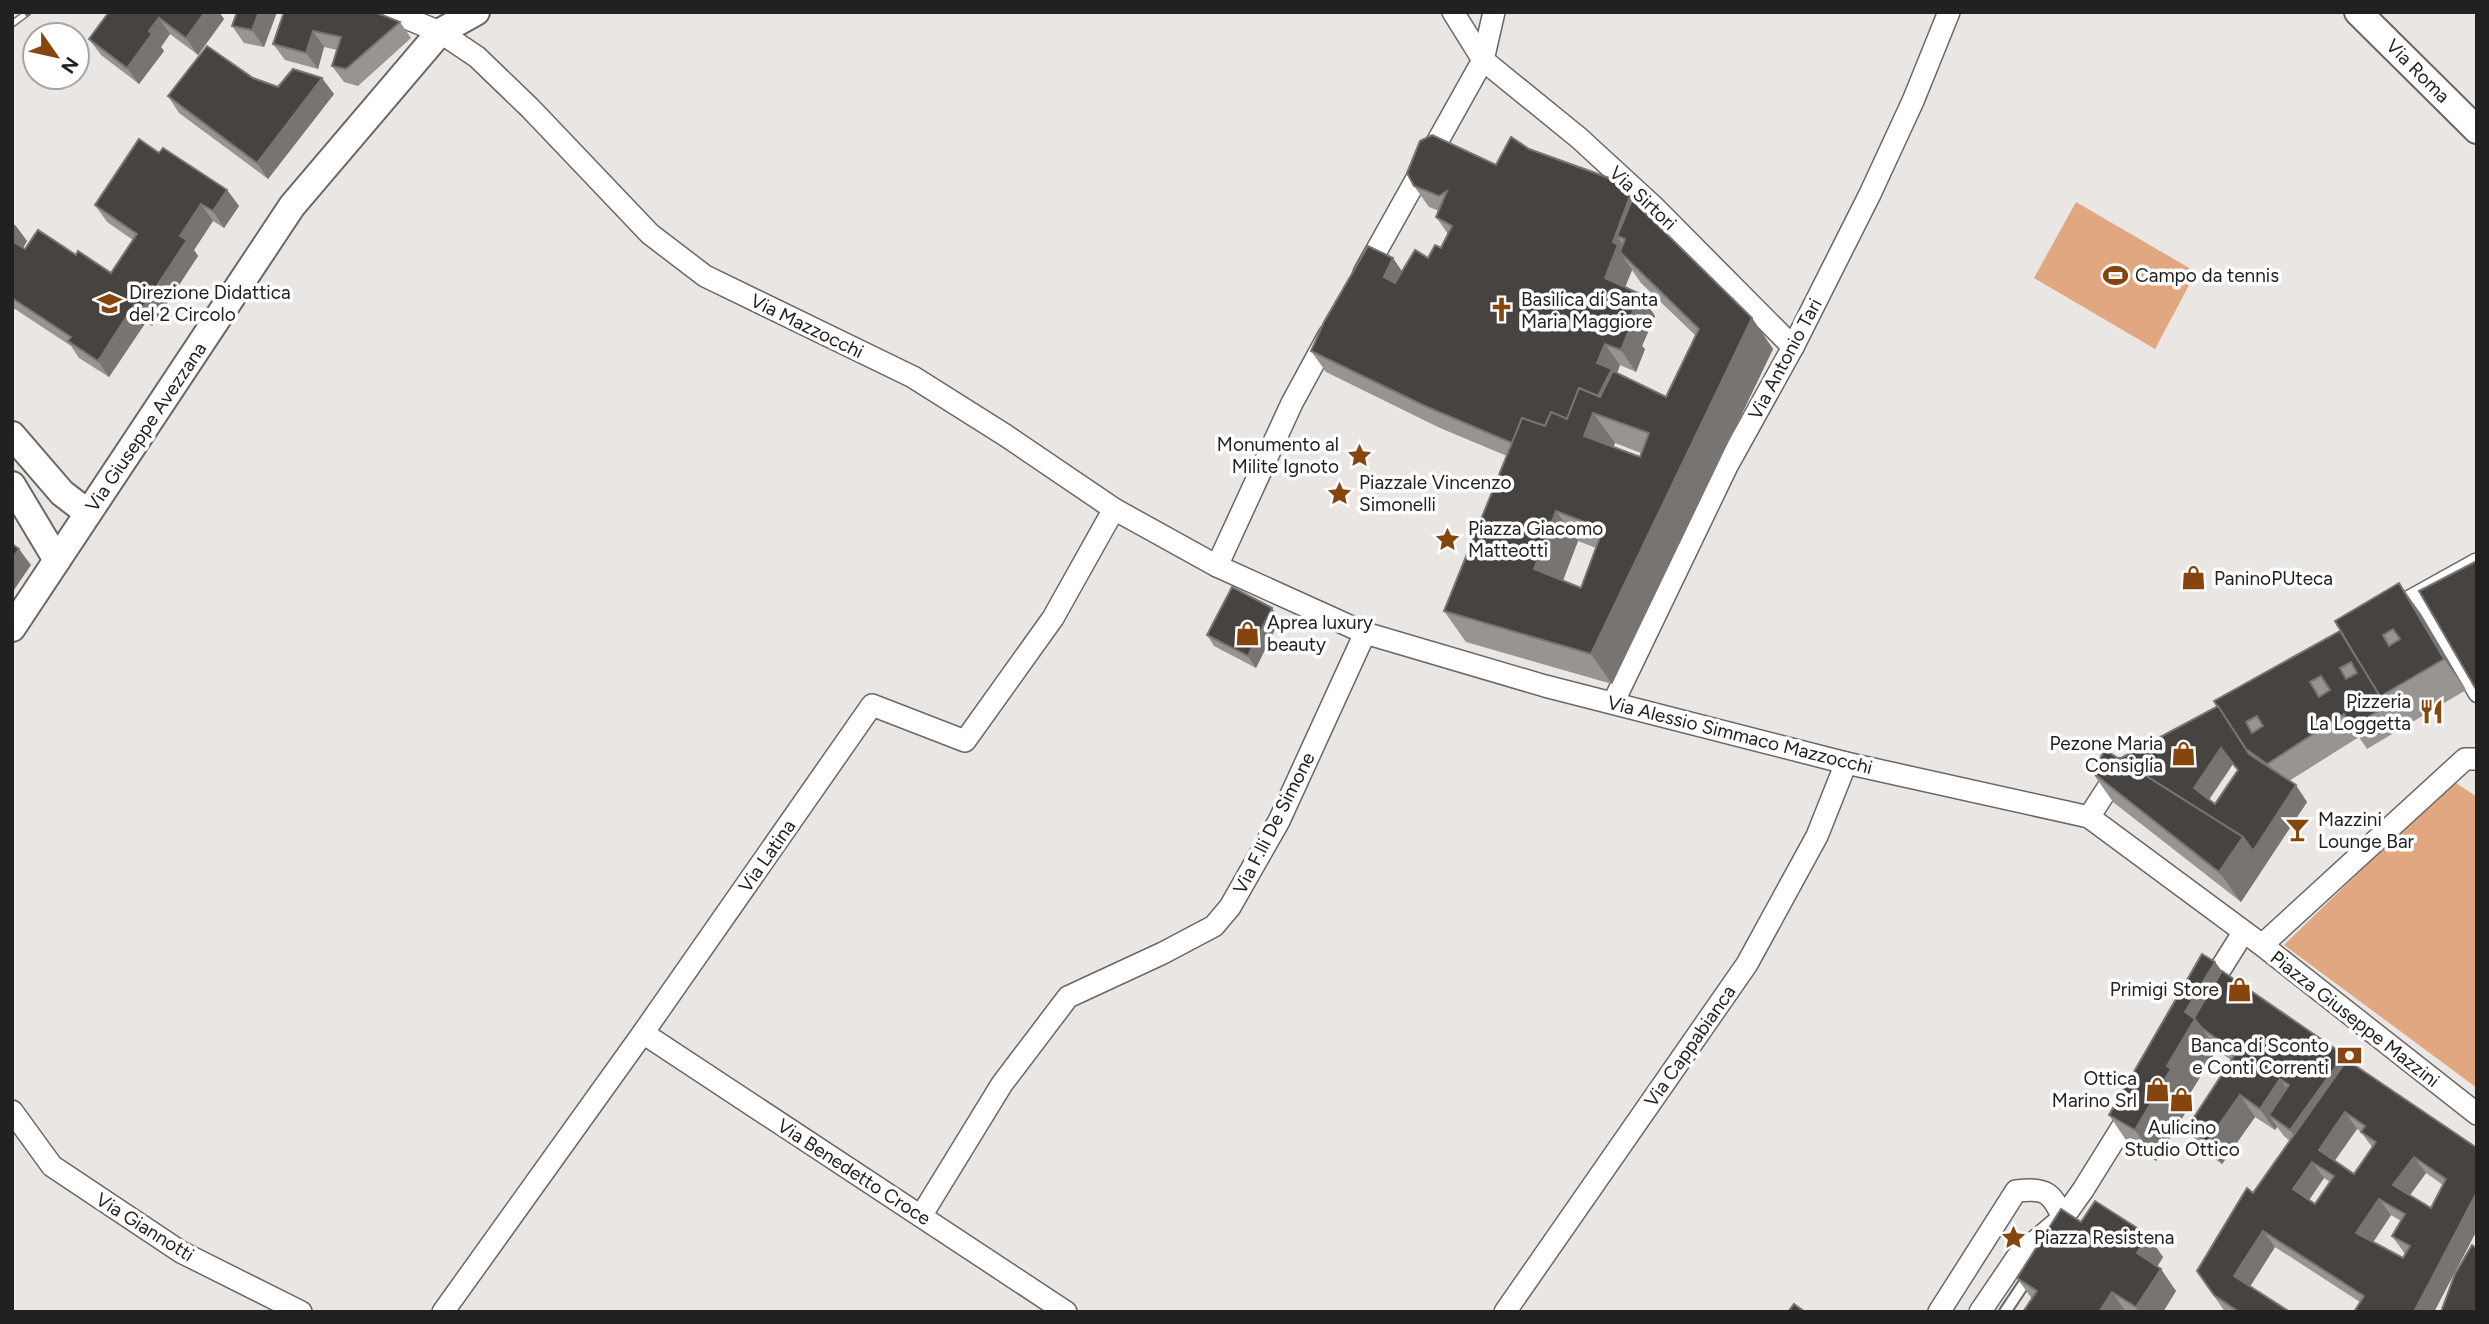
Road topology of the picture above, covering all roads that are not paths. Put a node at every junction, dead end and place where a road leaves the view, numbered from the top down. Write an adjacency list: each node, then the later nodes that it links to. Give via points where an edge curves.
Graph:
1 (391, 12): 7 (street, Via Mazzocchi)
2 (476, 12): 7 (street)
3 (1453, 12): 8 (street, Via Sirtori)
4 (1494, 12): 8 (street)
5 (1949, 12): 12 (street, Via Antonio Tari, via 1870,194)
6 (2358, 12): 9 (street, Via Roma)
7 (440, 32): 15 (street, Via Mazzocchi, via 477,57 650,234 705,276 913,377); 16 (street, Via Giuseppe Avezzana, via 292,206)
8 (1483, 60): 10 (street); 12 (street, Via Sirtori, via 1653,206)
9 (2477, 130)
10 (1352, 295)
11 (1338, 319): 19 (street, via 1292,404)
12 (1793, 347): 25 (street, Via Antonio Tari, via 1727,466)
13 (12, 435): 16 (street, via 62,493)
14 (12, 485): 17 (street)
15 (1114, 509): 19 (street, Via Mazzocchi); 33 (street, Via Latina, via 1053,618 965,741 872,705)
16 (88, 513): 17 (street, Via Giuseppe Avezzana)
17 (57, 560): 22 (street, Via Giuseppe Avezzana)
18 (2477, 564): 20 (street)
19 (1217, 566): 23 (street, Via Alessio Simmaco Mazzocchi)
20 (2418, 595): 21 (street); 24 (street)
21 (2367, 625)
22 (12, 628)
23 (1365, 633): 25 (street, Via Alessio Simmaco Mazzocchi); 37 (street, Via F.lli De Simone, via 1279,821 1230,907 1214,926 1068,997 1002,1084)
24 (2477, 694)
25 (1613, 703): 28 (street, Via Alessio Simmaco Mazzocchi)
26 (2477, 759): 31 (street, Piazza Giuseppe Mazzini, via 2465,759)
27 (2134, 760): 29 (street, via 2122,767)
28 (1846, 762): 29 (street, Via Alessio Simmaco Mazzocchi); 44 (street, Via Cappabianca, via 1817,836 1747,964)
29 (2089, 817): 30 (street, Via Alessio Simmaco Mazzocchi)
30 (2243, 933): 31 (street, Via Alessio Simmaco Mazzocchi); 32 (street)
31 (2262, 946): 36 (street, Piazza Giuseppe Mazzini)
32 (2192, 1014)
33 (643, 1033): 37 (street, Via Benedetto Croce); 42 (street, Via Latina)
34 (2142, 1096): 38 (street)
35 (12, 1111): 41 (street, Via Giannotti, via 51,1166 181,1252)
36 (2477, 1114)
37 (921, 1216): 43 (street, Via Benedetto Croce)
38 (2063, 1217): 39 (lane); 45 (street, via 2054,1198 2038,1189 2016,1191); 46 (street, via 2018,1256)
39 (2046, 1247)
40 (2035, 1267): 47 (lane)
41 (301, 1312)
42 (443, 1312)
43 (1066, 1312)
44 (1505, 1312)
45 (1939, 1312)
46 (1980, 1312)
47 (2005, 1312)

